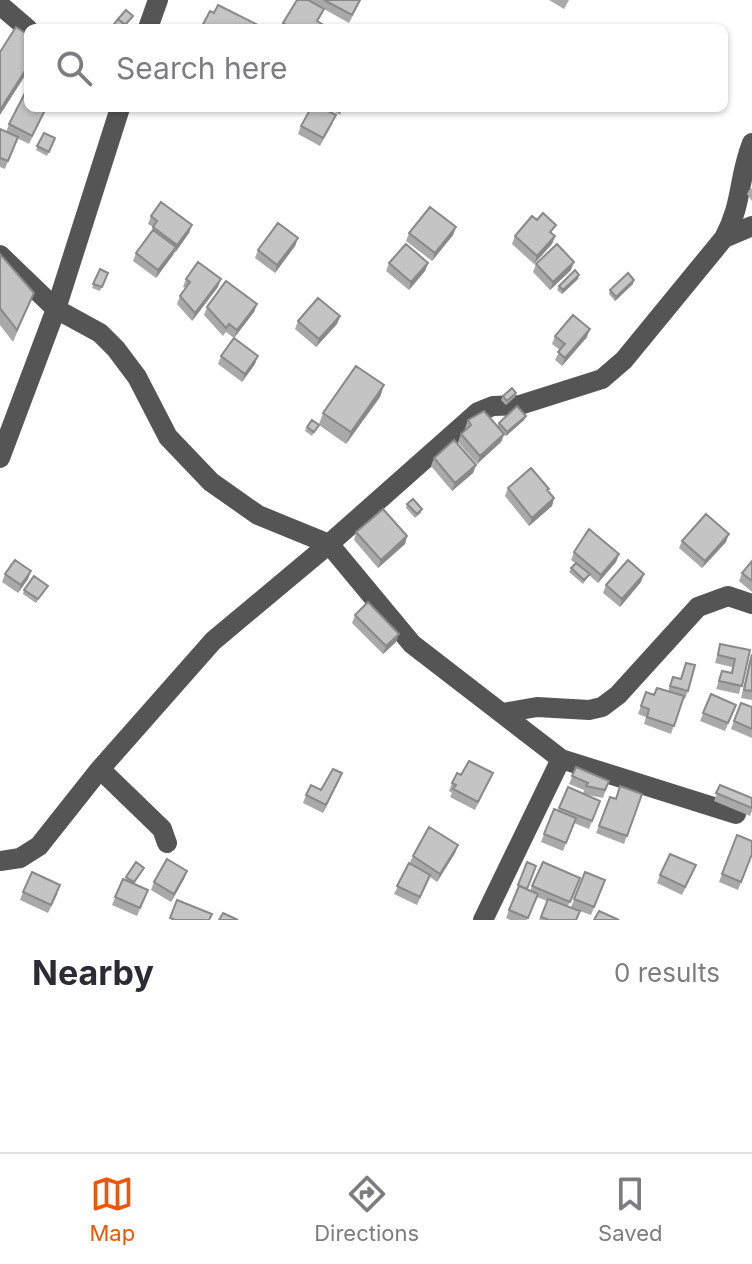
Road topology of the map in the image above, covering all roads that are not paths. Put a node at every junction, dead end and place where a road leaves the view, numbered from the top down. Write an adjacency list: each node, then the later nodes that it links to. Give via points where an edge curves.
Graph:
1 (158, 0): 3 (street)
2 (0, 5): 4 (street)
3 (149, 24)
4 (24, 26)
5 (119, 112): 10 (street)
6 (752, 143): 8 (street, via 737,214)
7 (752, 226): 8 (street)
8 (724, 238): 12 (street, via 624,360 602,379 520,405 478,412)
9 (0, 255): 10 (street)
10 (56, 309): 11 (street); 12 (street, via 100,333 116,349 168,437 211,482 258,515)
11 (0, 458)
12 (329, 544): 14 (street, via 412,644); 16 (street, via 213,641)
13 (752, 604): 14 (street, via 728,596 698,607 602,707)
14 (503, 713): 15 (street)
15 (561, 759): 17 (street); 20 (street)
16 (100, 769): 18 (street, via 162,829); 19 (street, via 39,846 20,858)
17 (736, 814)
18 (167, 843)
19 (1, 858)
20 (483, 920)

